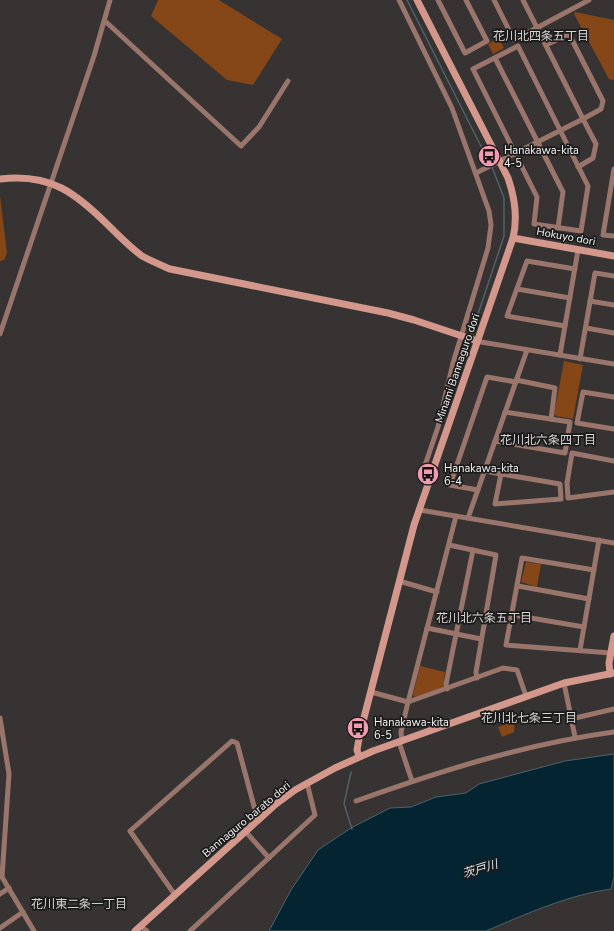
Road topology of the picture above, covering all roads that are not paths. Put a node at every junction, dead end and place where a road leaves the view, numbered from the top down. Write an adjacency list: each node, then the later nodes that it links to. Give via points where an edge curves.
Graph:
1 (110, 0): 9 (street)
2 (399, 0): 21 (street, via 452,108)
3 (417, 0): 18 (street, Minami Bannaguro dori)
4 (438, 0): 5 (street, via 465,53 487,41)
5 (466, 0)
6 (494, 0): 10 (street, via 514,40)
7 (589, 0): 10 (street)
8 (526, 1): 10 (street)
9 (105, 21): 13 (street, via 241,146 260,127); 23 (street)
10 (537, 28): 11 (street)
11 (546, 45): 14 (street); 14 (street, via 569,34 603,101 601,110)
12 (495, 58): 15 (street, via 518,46); 16 (street); 17 (street, via 472,69)
13 (288, 81)
14 (583, 119): 15 (street); 19 (street, via 596,144 593,158)
15 (560, 130): 16 (street); 19 (street)
16 (538, 142): 17 (street); 24 (street, via 563,192)
17 (516, 153): 18 (street); 24 (street, via 537,197 534,224)
18 (497, 163): 21 (street); 26 (street, Minami Bannaguro dori, via 508,178 514,196)
19 (578, 167): 24 (street, via 588,186 581,231)
20 (614, 169): 25 (street, via 603,235)
21 (476, 173): 39 (street, via 489,211 490,237)
22 (0, 179): 23 (street, via 22,178)
23 (50, 184): 38 (street); 39 (street, via 69,191 82,200 142,255 170,269 388,314)
24 (558, 228)
25 (614, 236)
26 (514, 238): 27 (street, Hokuyo dori); 39 (street, Minami Bannaguro dori)
27 (578, 250): 28 (street, Hokuyo dori); 29 (street)
28 (614, 256)
29 (575, 269): 31 (street, via 527,261); 32 (street)
30 (614, 276): 33 (street, via 595,272)
31 (517, 289): 32 (street); 35 (street, via 507,316)
32 (570, 298): 35 (street)
33 (590, 301): 34 (street); 36 (street)
34 (614, 304)
35 (565, 326): 41 (street)
36 (586, 328): 37 (street); 42 (street)
37 (614, 333)
38 (0, 334)
39 (470, 339): 40 (street); 53 (street, Minami Bannaguro dori); 53 (street, via 453,363 438,427 421,478)
40 (527, 350): 41 (street); 44 (street)
41 (560, 355): 42 (street)
42 (580, 359): 43 (street)
43 (614, 364)
44 (516, 381): 46 (street); 47 (street, via 555,388); 54 (street, via 487,377 450,485)
45 (614, 397): 48 (street, via 583,392 577,423)
46 (505, 412): 47 (street); 49 (street)
47 (551, 419): 49 (street, via 570,422 565,453)
48 (614, 429)
49 (495, 441): 51 (street)
50 (614, 462): 55 (street, via 572,453 567,483 568,498)
51 (484, 471): 52 (street); 54 (street)
52 (501, 474): 52 (street, via 560,484 561,499 495,504)
53 (430, 481): 56 (street, Minami Bannaguro dori)
54 (478, 490): 58 (street)
55 (614, 492)
56 (420, 510): 57 (street); 64 (street, Minami Bannaguro dori)
57 (456, 516): 58 (street); 61 (street)
58 (468, 518): 59 (street)
59 (599, 540): 60 (street); 63 (street)
60 (614, 543)
61 (448, 545): 62 (street); 66 (street)
62 (473, 550): 71 (street); 73 (street, via 496,555)
63 (594, 570): 65 (street, via 522,558); 67 (street)
64 (399, 581): 66 (street); 80 (street, Minami Bannaguro dori)
65 (518, 586): 67 (street); 68 (street)
66 (437, 592): 70 (street)
67 (589, 599): 69 (street)
68 (513, 615): 69 (street); 74 (street, via 506,645)
69 (584, 627): 74 (street)
70 (427, 628): 71 (street); 82 (street)
71 (455, 634): 73 (street); 79 (street)
72 (614, 636): 75 (street)
73 (481, 639): 77 (street)
74 (580, 650): 75 (street)
75 (611, 653): 76 (street)
76 (612, 673): 78 (street, Bannaguro barato dori)
77 (477, 678): 79 (street); 81 (street, via 502,668 517,670)
78 (564, 683): 81 (street, Bannaguro barato dori); 85 (street)
79 (447, 689): 82 (street)
80 (371, 692): 82 (street); 89 (street, Minami Bannaguro dori, via 357,750)
81 (526, 696): 88 (street, Bannaguro barato dori)
82 (408, 702): 88 (street)
83 (614, 709): 85 (street)
84 (0, 718): 96 (street, via 9,774 2,877)
85 (571, 718): 87 (street)
86 (614, 732): 87 (street)
87 (575, 738): 90 (street, via 485,759)
88 (400, 741): 89 (street, Bannaguro barato dori); 90 (street)
89 (359, 756): 91 (street, Bannaguro barato dori)
90 (412, 781): 92 (street)
91 (307, 783): 93 (street, Bannaguro barato dori, via 282,799); 95 (street, via 315,816)
92 (356, 801)
93 (258, 821): 94 (street, Bannaguro barato dori); 98 (street, via 237,743 232,741 130,831)
94 (246, 832): 95 (street); 98 (street, Bannaguro barato dori)
95 (268, 858): 105 (street)
96 (9, 888): 97 (street); 99 (street)
97 (0, 894)
98 (175, 895): 101 (street, Bannaguro barato dori)
99 (23, 912): 100 (street); 103 (street)
100 (0, 928): 102 (street)
101 (138, 929): 104 (street)
102 (2, 931)
103 (34, 931)
104 (147, 931)
105 (190, 931)

